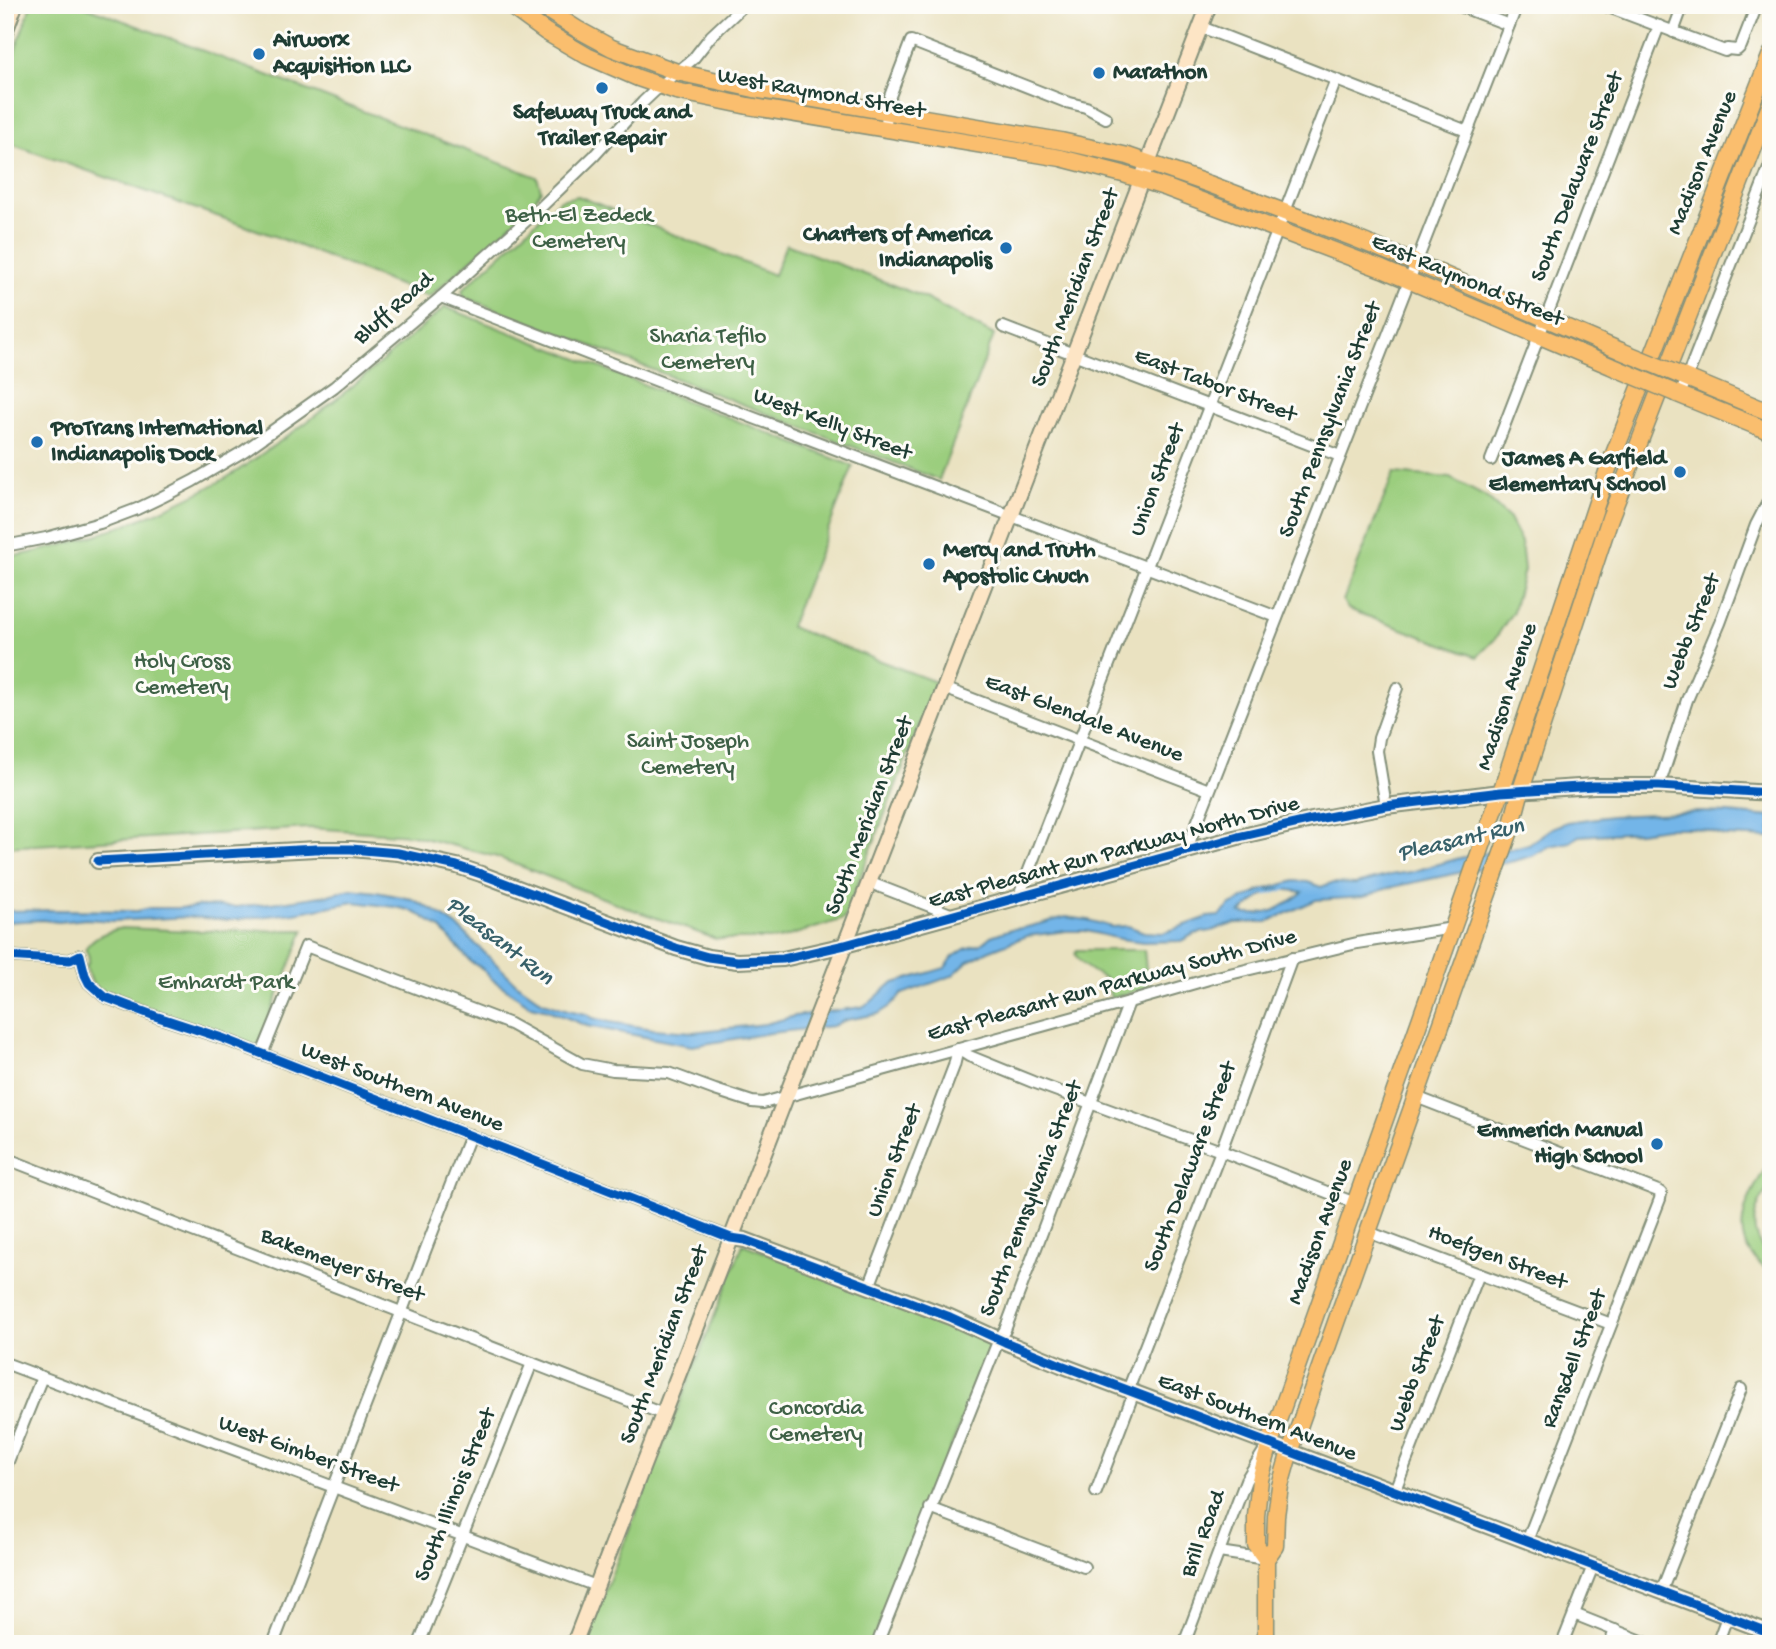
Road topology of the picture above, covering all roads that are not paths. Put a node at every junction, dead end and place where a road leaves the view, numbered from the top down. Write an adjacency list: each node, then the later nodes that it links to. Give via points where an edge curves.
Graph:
1 (15, 5): 14 (street)
2 (540, 5): 17 (main road, West Raymond Street, via 612,48)
3 (744, 5): 17 (street, Bluff Road)
4 (1209, 5): 13 (street, South Meridian Street)
5 (1457, 5): 11 (street)
6 (1517, 5): 11 (street, South Pennsylvania Street)
7 (1603, 5): 12 (street)
8 (1683, 5): 15 (street)
9 (1757, 5): 15 (street, via 1742,45 1730,50)
10 (510, 7): 19 (main road, West Raymond Street, via 587,56)
11 (1509, 25): 24 (street, South Pennsylvania Street)
12 (1659, 26): 15 (street); 33 (street, South Delaware Street)
13 (1201, 27): 18 (street); 25 (street, South Meridian Street)
14 (5, 32)
15 (1673, 32)
16 (1771, 54): 55 (main road, Madison Avenue, via 1608,470)
17 (677, 72): 19 (street, Bluff Road); 21 (main road, West Raymond Street)
18 (1336, 80): 24 (street); 28 (street, Union Street)
19 (660, 86): 23 (main road, West Raymond Street); 32 (street, Bluff Road, via 561,189)
20 (1771, 103): 54 (main road, Madison Avenue, via 1610,518)
21 (888, 111): 22 (street, via 911,41); 23 (street); 25 (main road, West Raymond Street, via 1097,148)
22 (1106, 118)
23 (885, 129): 27 (main road, West Raymond Street, via 1061,158)
24 (1467, 131): 30 (street, South Pennsylvania Street)
25 (1149, 163): 27 (street, South Meridian Street); 28 (main road, East Raymond Street)
26 (1771, 163): 37 (street)
27 (1142, 180): 29 (main road, East Raymond Street); 36 (street, South Meridian Street)
28 (1285, 212): 29 (street, Union Street); 30 (main road, East Raymond Street)
29 (1278, 229): 31 (main road, East Raymond Street); 39 (street, Union Street)
30 (1416, 263): 31 (street, South Pennsylvania Street); 33 (main road, East Raymond Street)
31 (1409, 280): 35 (main road, East Raymond Street); 42 (street, South Pennsylvania Street)
32 (441, 297): 45 (street, West Kelly Street); 46 (street, Bluff Road, via 334,387 266,437 193,481 113,519)
33 (1546, 318): 35 (street, South Delaware Street); 37 (main road, East Raymond Street, bridge)
34 (1003, 327): 36 (street, East Tabor Street)
35 (1539, 335): 38 (main road, East Raymond Street, bridge); 43 (street, South Delaware Street)
36 (1074, 355): 39 (street, East Tabor Street); 45 (street, South Meridian Street)
37 (1684, 377): 38 (street); 40 (main road, East Raymond Street)
38 (1678, 394): 41 (main road, East Raymond Street)
39 (1209, 406): 42 (street, East Tabor Street); 47 (street, Union Street)
40 (1771, 413)
41 (1771, 432)
42 (1340, 456): 48 (street, South Pennsylvania Street)
43 (1491, 460)
44 (1771, 496): 52 (street, Webb Street, via 1688,700)
45 (1012, 516): 47 (street, West Kelly Street); 49 (street, South Meridian Street)
46 (5, 546)
47 (1146, 568): 48 (street, West Kelly Street); 51 (street, Union Street)
48 (1277, 618): 53 (street, South Pennsylvania Street)
49 (944, 688): 51 (street, East Glendale Avenue); 60 (street, South Meridian Street)
50 (1396, 688): 57 (street, via 1377,744)
51 (1080, 740): 53 (street, East Glendale Avenue); 61 (street, Union Street)
52 (1659, 786): 54 (street, East Pleasant Run Parkway North Drive); 56 (street, East Pleasant Run Parkway North Drive)
53 (1209, 790): 58 (street, South Pennsylvania Street)
54 (1521, 790): 55 (street, East Pleasant Run Parkway North Drive); 71 (main road, Madison Avenue)
55 (1501, 792): 57 (street, East Pleasant Run Parkway North Drive); 63 (main road, Madison Avenue)
56 (1771, 793)
57 (1386, 806): 58 (street, East Pleasant Run Parkway North Drive)
58 (1186, 851): 61 (street, East Pleasant Run Parkway North Drive)
59 (98, 861): 64 (street, East Pleasant Run Parkway North Drive, via 316,849 398,853 469,870 708,957 783,960)
60 (869, 882): 62 (street, East Pleasant Run Parkway North Drive); 64 (street, South Meridian Street)
61 (1019, 896): 62 (street, East Pleasant Run Parkway North Drive)
62 (953, 915): 64 (street, East Pleasant Run Parkway North Drive)
63 (1453, 928): 66 (street, East Pleasant Run Parkway South Drive); 76 (main road, Madison Avenue)
64 (845, 945): 70 (street, South Meridian Street)
65 (5, 957): 69 (street, West Southern Avenue, via 71,960 80,955 89,983 105,997)
66 (1292, 958): 67 (street, East Pleasant Run Parkway South Drive); 74 (street, South Delaware Street)
67 (1129, 1002): 68 (street, East Pleasant Run Parkway South Drive); 72 (street, South Pennsylvania Street)
68 (958, 1049): 70 (street, East Pleasant Run Parkway South Drive); 72 (street); 80 (street, Union Street)
69 (262, 1054): 70 (street, East Pleasant Run Parkway South Drive, via 306,946 502,1021 582,1063 669,1073 752,1102); 73 (street, West Southern Avenue)
70 (786, 1097): 78 (street, South Meridian Street)
71 (1416, 1097): 77 (main road, Madison Avenue); 82 (street, Ransdell Street, via 1661,1193)
72 (1092, 1103): 74 (street); 83 (street, South Pennsylvania Street)
73 (470, 1135): 78 (street, West Southern Avenue); 81 (street)
74 (1222, 1151): 76 (street); 88 (street, South Delaware Street)
75 (5, 1158): 81 (street, Bakemeyer Street)
76 (1355, 1203): 90 (main road, Madison Avenue)
77 (1368, 1232): 79 (street, Hoefgen Street); 91 (main road, Madison Avenue)
78 (731, 1238): 80 (street, East Southern Avenue); 89 (street, South Meridian Street)
79 (1479, 1274): 82 (street, Hoefgen Street); 94 (street, Webb Street)
80 (869, 1287): 83 (street, East Southern Avenue)
81 (402, 1312): 85 (street, Bakemeyer Street); 93 (street)
82 (1611, 1324): 98 (street, Ransdell Street)
83 (999, 1339): 88 (street, East Southern Avenue); 96 (street, South Pennsylvania Street)
84 (5, 1363): 86 (street, West Gimber Street)
85 (532, 1363): 89 (street, Bakemeyer Street); 97 (street, South Illinois Street)
86 (41, 1377): 92 (street); 93 (street, West Gimber Street)
87 (1741, 1389): 104 (street)
88 (1131, 1391): 90 (street, East Southern Avenue); 95 (street, South Delaware Street)
89 (663, 1414): 103 (street, South Meridian Street)
90 (1270, 1443): 91 (street, East Southern Avenue); 99 (street, Brill Road, via 1246,1480); 100 (main road, Madison Avenue, via 1256,1516 1256,1545)
91 (1291, 1451): 94 (street, East Southern Avenue); 100 (main road, Madison Avenue, via 1280,1486 1275,1546)
92 (5, 1469)
93 (334, 1486): 97 (street, West Gimber Street); 109 (street)
94 (1395, 1490): 98 (street, East Southern Avenue)
95 (1096, 1492)
96 (930, 1508): 102 (street); 112 (street, South Pennsylvania Street)
97 (463, 1534): 103 (street, West Gimber Street); 110 (street, South Illinois Street)
98 (1527, 1541): 101 (street, East Southern Avenue)
99 (1219, 1552): 100 (street); 113 (street, Brill Road)
100 (1266, 1559): 114 (main road, Madison Avenue)
101 (1593, 1566): 104 (street, East Southern Avenue); 105 (street)
102 (1084, 1567)
103 (596, 1586): 111 (street, South Meridian Street)
104 (1661, 1591): 106 (street, East Southern Avenue)
105 (1574, 1614): 107 (street); 115 (street)
106 (1727, 1617): 108 (street, East Southern Avenue); 118 (street)
107 (1615, 1630): 116 (street); 117 (street)
108 (1771, 1633)
109 (273, 1644)
110 (419, 1644)
111 (573, 1644)
112 (877, 1644)
113 (1184, 1644)
114 (1266, 1644)
115 (1562, 1644)
116 (1610, 1644)
117 (1649, 1644)
118 (1717, 1644)

